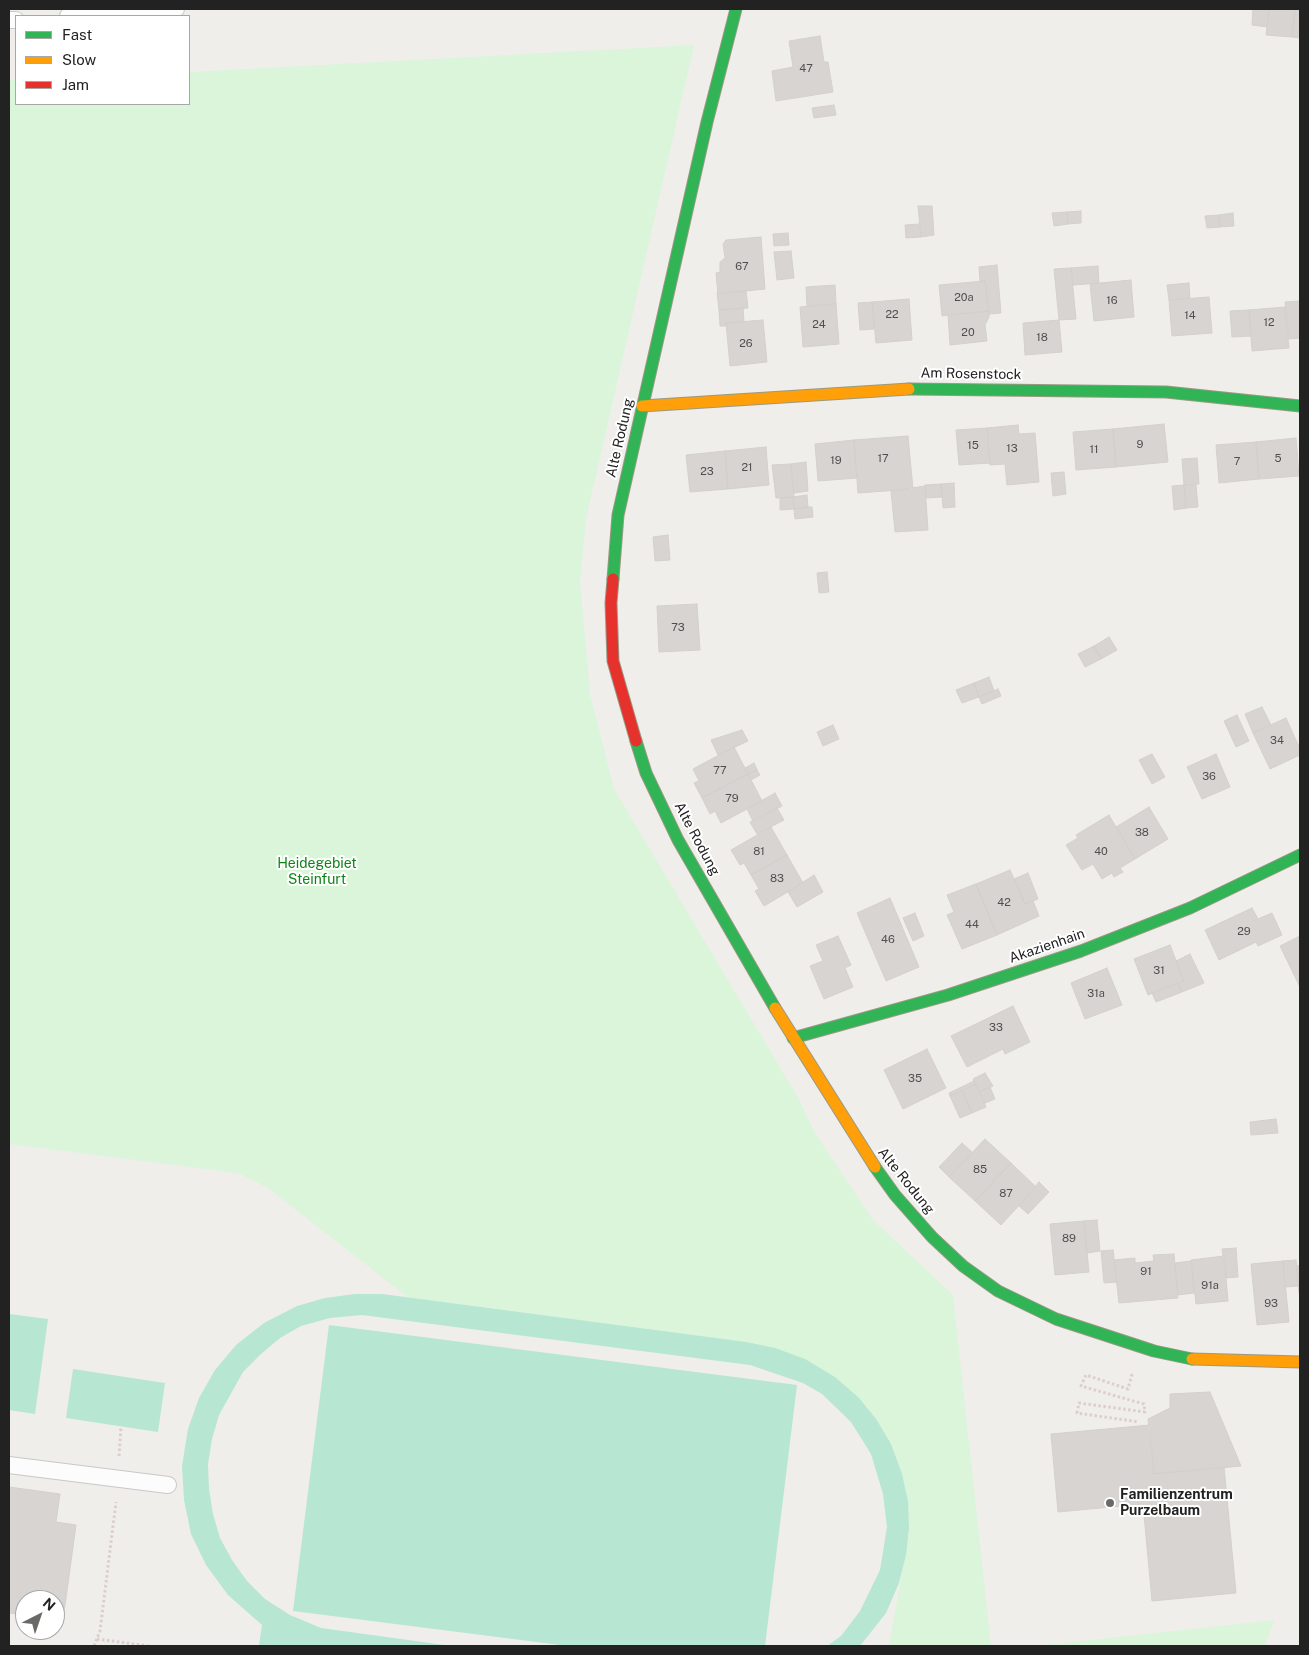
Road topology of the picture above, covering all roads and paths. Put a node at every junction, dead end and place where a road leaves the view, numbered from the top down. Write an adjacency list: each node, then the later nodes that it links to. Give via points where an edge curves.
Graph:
1 (176, 9): 3 (lane)
2 (736, 9): 4 (street, Alte Rodung)
3 (83, 15)
4 (642, 406): 5 (street, Am Rosenstock, via 923,388 1166,392); 7 (street, Alte Rodung, via 618,515 611,603 614,660 646,773 678,840)
5 (1300, 406)
6 (1300, 855): 7 (street, Akazienhain, via 1190,908 1081,951 948,995)
7 (793, 1038): 8 (street, Alte Rodung, via 864,1152 895,1195 963,1266 998,1291 1056,1319)
8 (1139, 1346): 9 (street, Alte Rodung, via 1194,1359); 10 (path, via 1128,1390 1086,1375 1081,1386 1144,1404 1145,1412 1079,1403 1077,1413)
9 (1300, 1362)
10 (1139, 1422)
11 (121, 1427): 13 (path)
12 (9, 1465): 13 (lane)
13 (118, 1479): 14 (lane); 15 (path)
14 (168, 1485)
15 (97, 1640): 16 (path); 17 (path)
16 (94, 1646)
17 (149, 1646)

